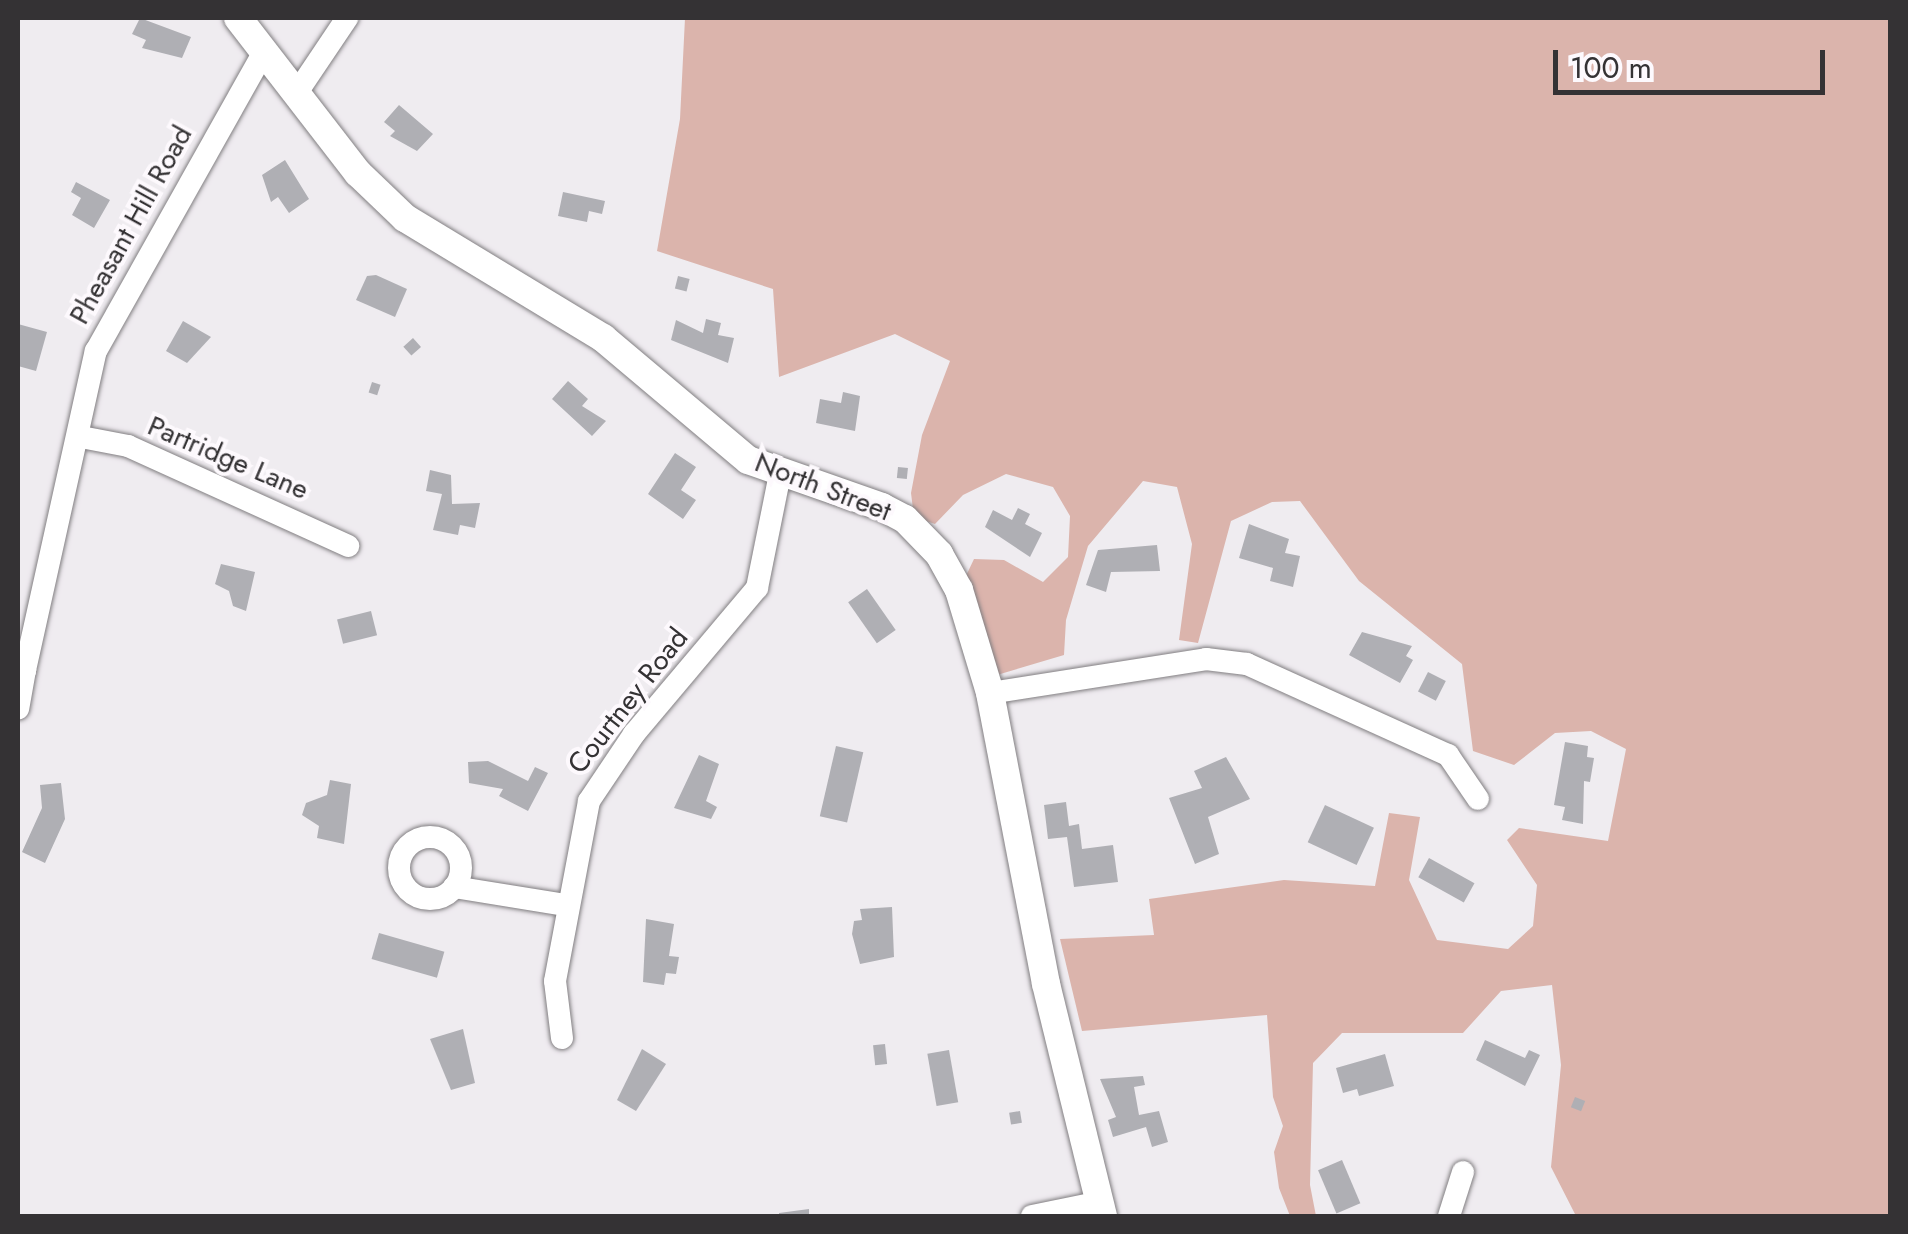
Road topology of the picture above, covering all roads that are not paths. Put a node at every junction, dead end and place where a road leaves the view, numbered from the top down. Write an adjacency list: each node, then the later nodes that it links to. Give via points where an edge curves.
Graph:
1 (238, 18): 3 (street, North Street)
2 (347, 18): 4 (street)
3 (264, 53): 4 (street, North Street); 5 (street, Pheasant Hill Road, via 112,316 86,384)
4 (296, 94): 6 (street, North Street, via 405,218 555,305 712,434)
5 (80, 437): 7 (street, Partridge Lane, via 128,446); 8 (street, Pheasant Hill Road)
6 (780, 474): 9 (street, North Street, via 882,507 905,519 939,554 959,590); 13 (street, Courtney Road, via 757,588 634,734 588,801)
7 (348, 546)
8 (21, 669): 10 (street, Pheasant Hill Road)
9 (990, 692): 11 (street, via 1206,658 1247,664 1448,755); 16 (street, North Street, via 1046,984)
10 (18, 708)
11 (1478, 798)
12 (454, 887): 13 (street)
13 (565, 905): 14 (street, Courtney Road, via 554,995)
14 (562, 1038)
15 (1463, 1172): 18 (street)
16 (1101, 1209): 17 (street)
17 (1032, 1216)
18 (1448, 1216)

